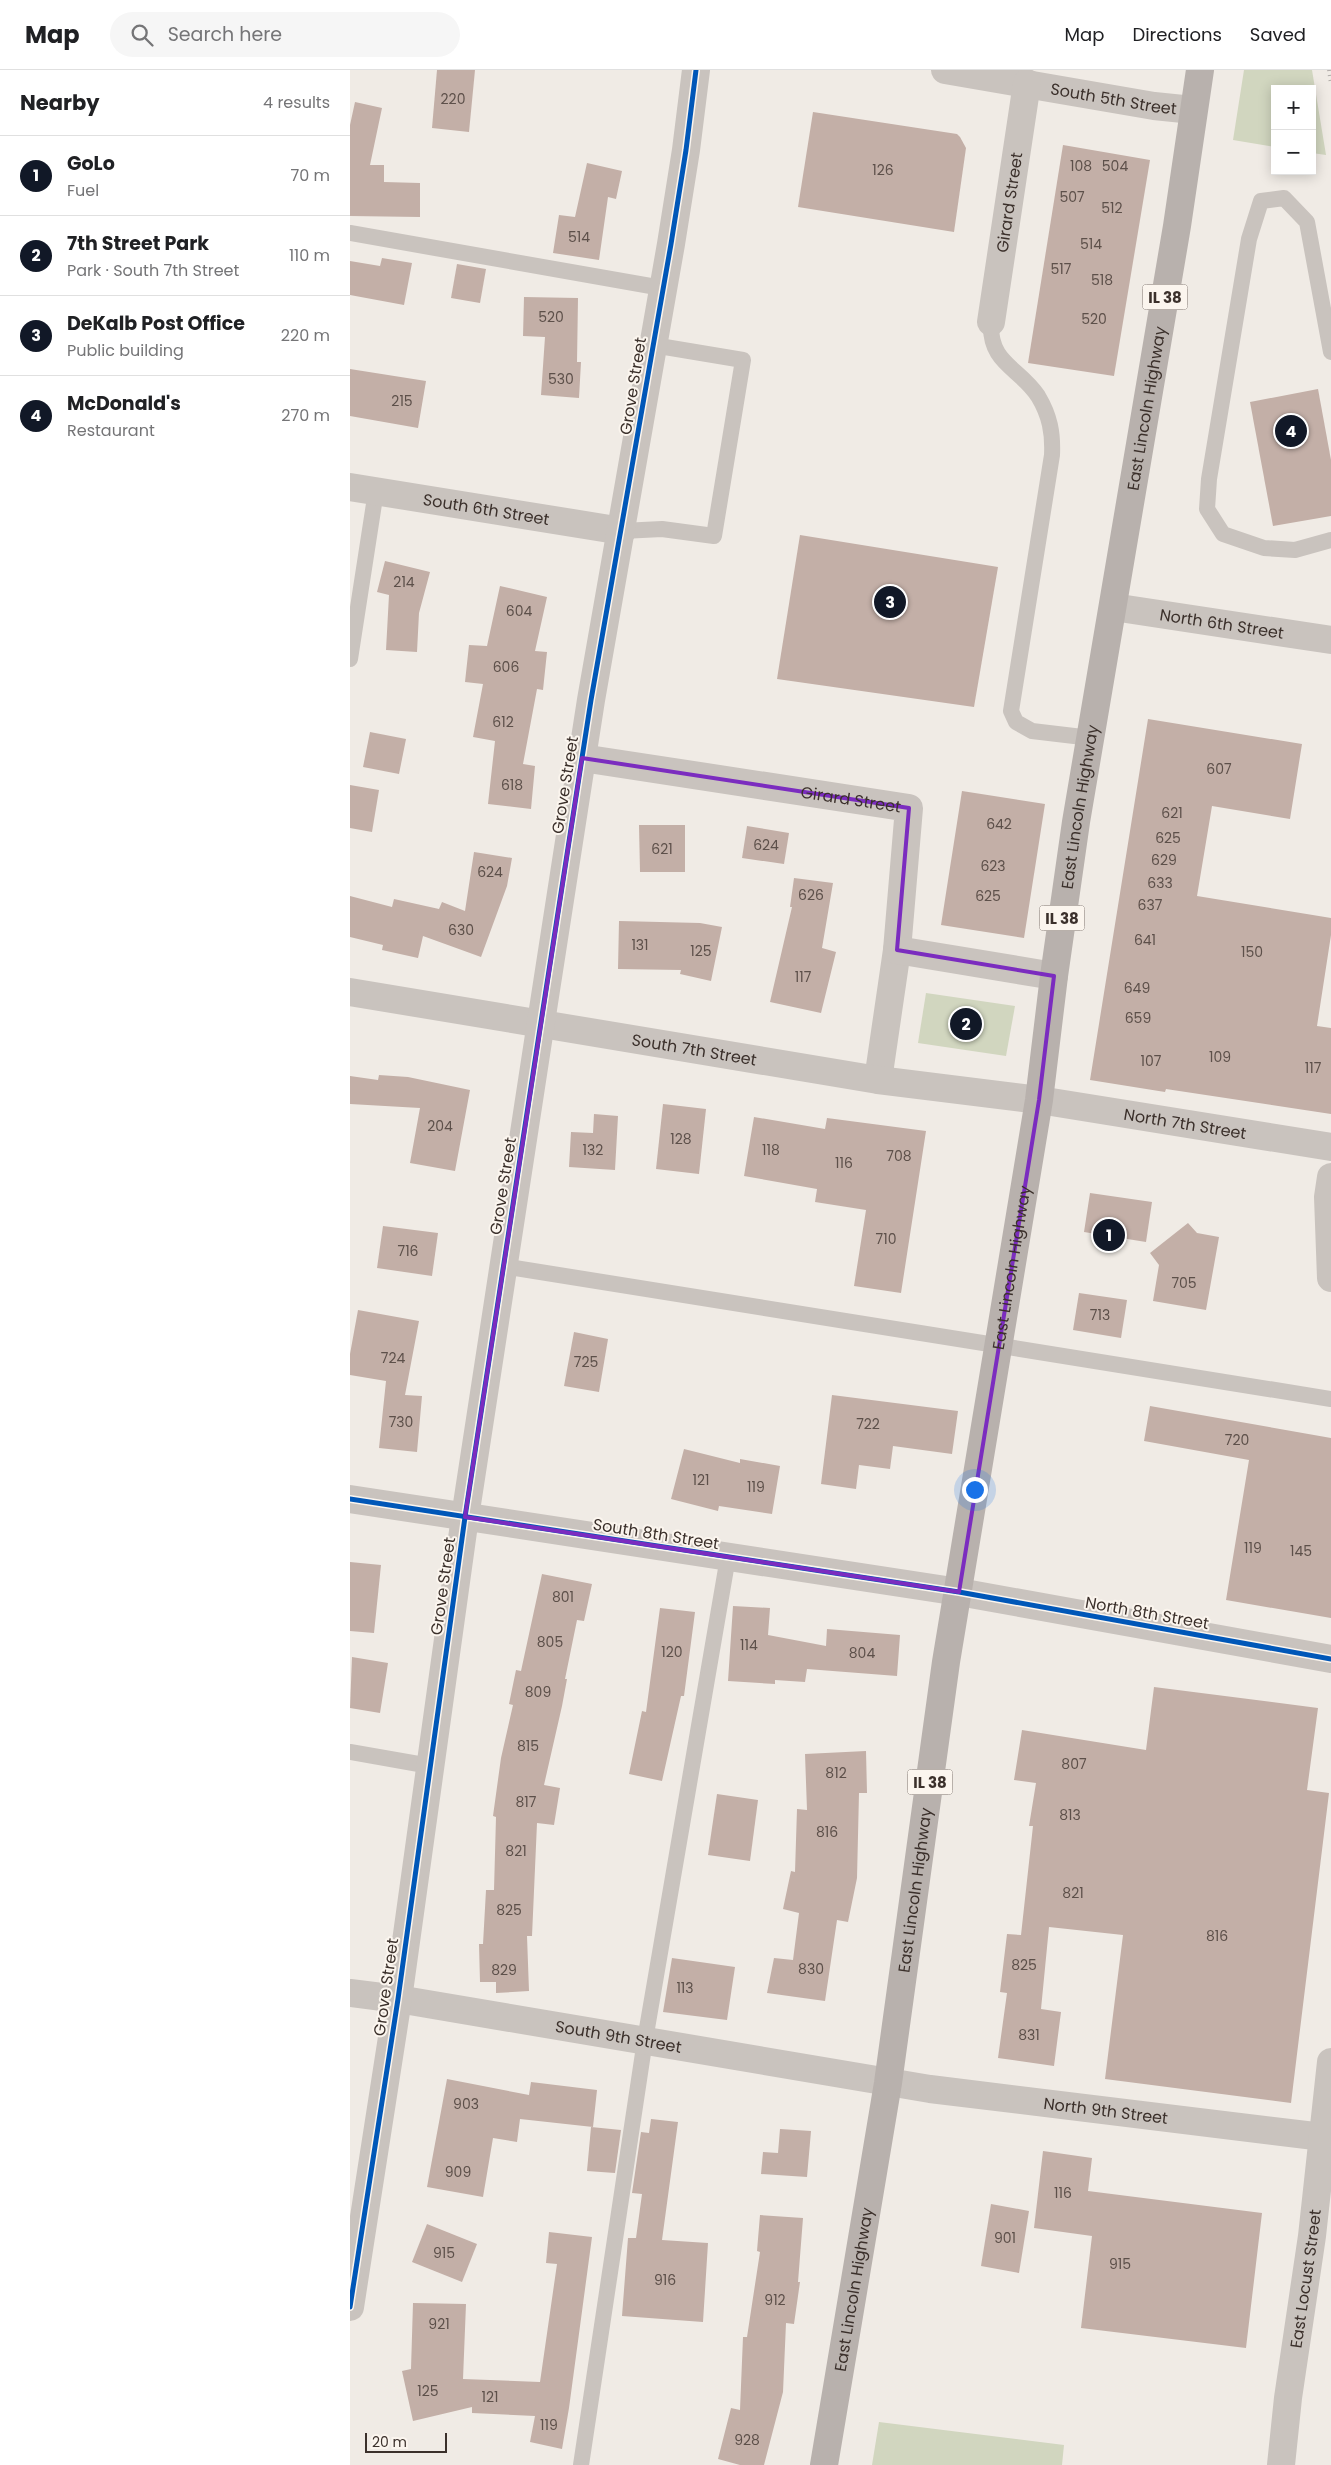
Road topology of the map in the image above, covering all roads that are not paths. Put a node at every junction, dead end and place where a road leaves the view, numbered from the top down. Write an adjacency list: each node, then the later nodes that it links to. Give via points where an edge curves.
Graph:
1 (696, 70): 8 (street, Grove Street)
2 (946, 70): 4 (street, South 5th Street)
3 (1200, 70): 6 (main road, East Lincoln Highway / IL 38)
4 (999, 74): 5 (street, South 5th Street)
5 (1039, 79): 6 (street, South 5th Street, via 1154,106); 9 (street, Girard Street)
6 (1193, 110): 15 (main road, East Lincoln Highway / IL 38, via 1177,226)
7 (350, 233): 8 (lane)
8 (662, 288): 10 (street, Grove Street)
9 (991, 322): 18 (lane, via 990,338 997,352 1038,395 1050,419 1053,434 1011,711 1016,722 1032,731)
10 (653, 345): 13 (street, Grove Street); 13 (lane, via 743,360 714,536 662,529)
11 (1331, 352): 14 (lane, via 1307,222 1284,198 1261,201 1249,239 1207,509 1223,534 1264,548 1295,550)
12 (363, 489): 13 (street, South 6th Street); 17 (lane)
13 (622, 531): 19 (street, Grove Street)
14 (1331, 540)
15 (1113, 607): 16 (street, North 6th Street); 18 (main road, East Lincoln Highway / IL 38)
16 (1331, 640)
17 (350, 658)
18 (1091, 738): 21 (main road, East Lincoln Highway / IL 38)
19 (582, 758): 20 (street, Girard Street, via 909,808); 23 (street, Grove Street)
20 (897, 950): 21 (street); 24 (street, Girard Street)
21 (1054, 976): 25 (main road, East Lincoln Highway / IL 38)
22 (350, 992): 23 (street, South 7th Street)
23 (541, 1023): 24 (street, South 7th Street); 28 (street, Grove Street)
24 (878, 1080): 25 (street, South 7th Street)
25 (1039, 1100): 26 (street, North 7th Street); 30 (main road, East Lincoln Highway / IL 38)
26 (1331, 1147)
27 (1331, 1177): 29 (street, via 1328,1197)
28 (503, 1266): 30 (lane); 33 (street, Grove Street)
29 (1331, 1278)
30 (998, 1348): 31 (lane); 35 (main road, East Lincoln Highway / IL 38)
31 (1331, 1399)
32 (350, 1499): 33 (street, South 8th Street)
33 (465, 1517): 34 (street, South 8th Street); 38 (street, Grove Street)
34 (728, 1557): 35 (street, South 8th Street); 41 (lane)
35 (959, 1592): 36 (street, North 8th Street); 43 (main road, East Lincoln Highway / IL 38, via 946,1662)
36 (1331, 1659)
37 (350, 1752): 38 (lane)
38 (430, 1766): 40 (street, Grove Street)
39 (350, 1993): 40 (street, South 9th Street)
40 (398, 1999): 41 (street, South 9th Street); 45 (street, Grove Street)
41 (645, 2040): 43 (street, South 9th Street); 46 (lane)
42 (1331, 2062): 44 (street, East Locust Street)
43 (888, 2083): 44 (street, North 9th Street); 47 (main road, East Lincoln Highway / IL 38)
44 (1323, 2136): 48 (street, East Locust Street)
45 (350, 2307)
46 (581, 2465)
47 (824, 2465)
48 (1281, 2465)

